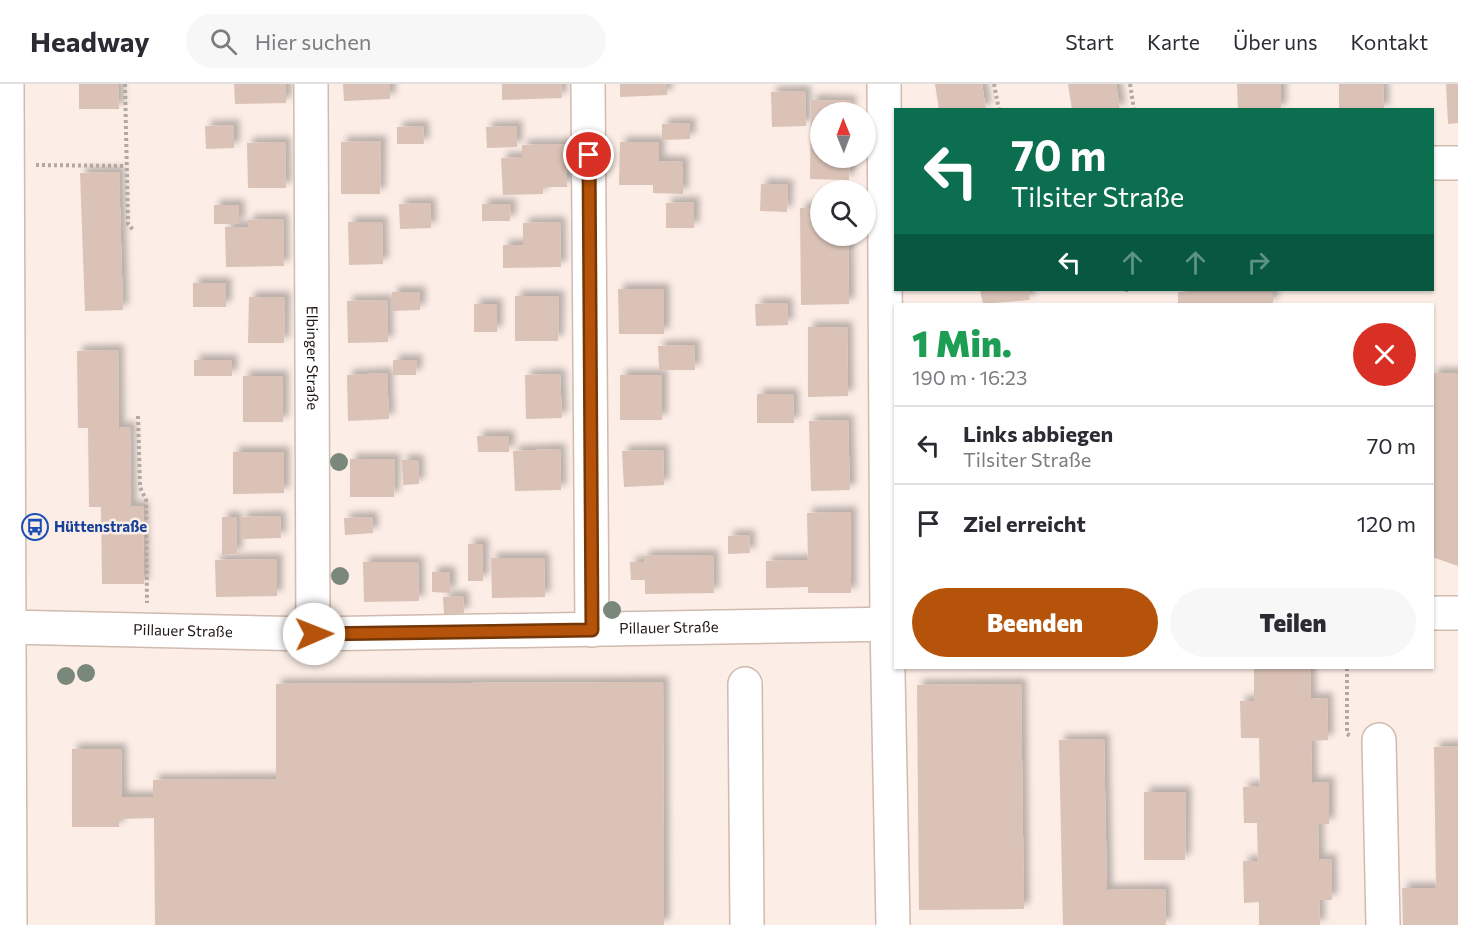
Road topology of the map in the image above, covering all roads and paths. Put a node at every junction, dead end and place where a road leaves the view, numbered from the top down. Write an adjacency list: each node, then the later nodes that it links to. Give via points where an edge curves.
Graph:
1 (8, 84): 12 (street)
2 (125, 84): 13 (path)
3 (311, 84): 22 (street, Elbinger Straße)
4 (588, 84): 21 (street)
5 (884, 84): 18 (street)
6 (994, 84): 8 (path)
7 (1130, 84): 9 (path)
8 (999, 108)
9 (1134, 108)
10 (1434, 163): 11 (street)
11 (1458, 163)
12 (8, 165): 13 (path); 19 (street)
13 (126, 166): 14 (path, via 128,224)
14 (134, 231)
15 (138, 416): 20 (path, via 140,487 146,500)
16 (1434, 613): 17 (street)
17 (1458, 613)
18 (891, 624): 21 (street, Pillauer Straße); 28 (street)
19 (9, 627): 20 (street, Pillauer Straße); 26 (street)
20 (147, 630): 22 (street, Pillauer Straße)
21 (592, 630): 22 (street, Pillauer Straße)
22 (314, 634)
23 (1347, 669): 25 (path, via 1347,734)
24 (745, 684): 27 (street)
25 (1379, 744): 29 (street)
26 (10, 925)
27 (747, 925)
28 (893, 925)
29 (1383, 925)

